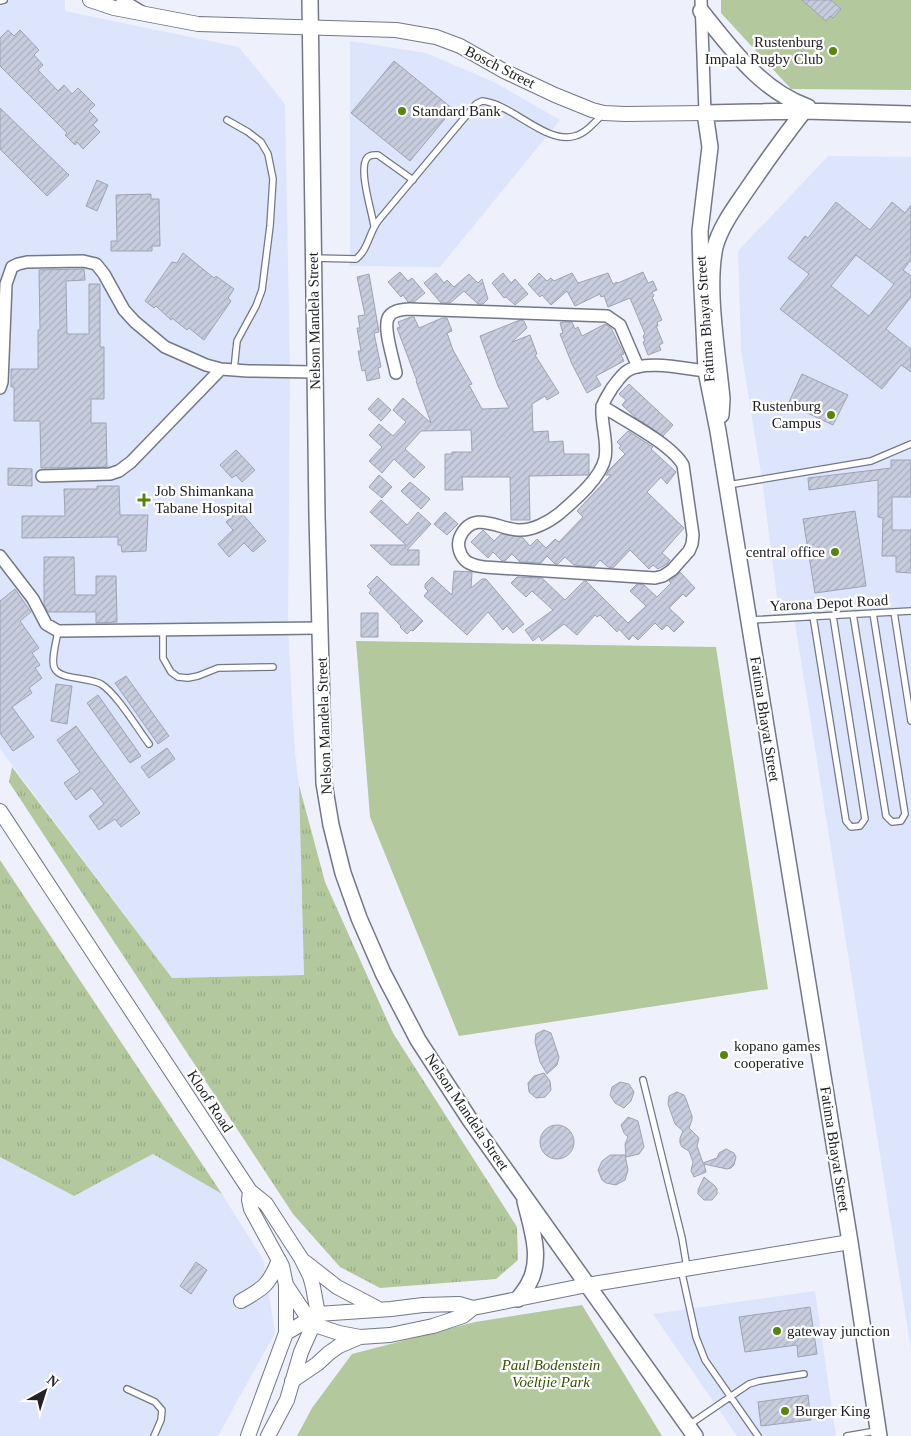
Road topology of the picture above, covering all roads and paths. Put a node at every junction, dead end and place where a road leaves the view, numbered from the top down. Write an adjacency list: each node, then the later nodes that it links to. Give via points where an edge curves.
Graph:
1 (4, 0): 5 (lane)
2 (90, 0): 7 (street, Bosch Street)
3 (122, 0): 7 (street)
4 (310, 0): 8 (main road, Nelson Mandela Street)
5 (0, 1)
6 (701, 5): 9 (main road, via 740,58 772,90); 11 (street, Fatima Bhayat Street)
7 (147, 15): 8 (street, Bosch Street, via 198,24)
8 (311, 28): 10 (street, Bosch Street, via 396,30 436,37 555,95); 16 (main road, Nelson Mandela Street)
9 (811, 111): 11 (main road, Bosch Street); 12 (main road, Bosch Street); 25 (main road, via 767,160 731,214 716,245 712,289 722,399)
10 (604, 113): 11 (street, Bosch Street); 14 (lane, via 583,132 566,137 482,101 476,104)
11 (705, 113): 20 (main road, Fatima Bhayat Street, via 710,147 700,231)
12 (911, 114)
13 (227, 120): 19 (lane, via 261,142 268,154 273,179 262,290 237,341)
14 (413, 180): 15 (lane); 15 (lane, via 378,155 366,159 364,178)
15 (374, 226): 16 (lane, via 365,250 356,259)
16 (313, 258): 21 (main road, Nelson Mandela Street)
17 (638, 366): 20 (street); 22 (street, via 620,324 607,316 408,309 398,310 388,318); 24 (street, via 619,378)
18 (221, 369): 19 (street); 23 (street, via 165,347 134,322 96,264 84,261 27,262 12,267 6,284); 27 (street, via 119,472)
19 (234, 370): 21 (street)
20 (706, 371): 25 (main road, Fatima Bhayat Street)
21 (315, 372): 37 (main road, Nelson Mandela Street)
22 (396, 373)
23 (0, 388)
24 (602, 406): 24 (street, via 605,457 588,485 558,514 538,526 519,531 495,523 474,524 461,536 459,543 464,560 484,567 655,578 664,576 682,560 693,535 683,465 678,456 665,446)
25 (718, 431): 28 (main road, Fatima Bhayat Street)
26 (911, 444): 28 (lane, via 871,462)
27 (42, 476)
28 (726, 486): 36 (main road, Fatima Bhayat Street)
29 (0, 556): 39 (street, via 33,599 46,624)
30 (911, 611): 31 (lane, Yarona Depot Road)
31 (894, 612): 32 (lane, Yarona Depot Road); 41 (lane)
32 (873, 613): 33 (lane, Yarona Depot Road); 33 (lane, via 905,814 901,820 892,822 886,816)
33 (853, 614): 35 (lane, Yarona Depot Road)
34 (813, 616): 35 (lane, Yarona Depot Road); 35 (lane, via 846,821 851,827 860,826 865,819); 36 (lane, Yarona Depot Road)
35 (833, 616)
36 (749, 620): 47 (main road, Fatima Bhayat Street)
37 (320, 628): 38 (street); 46 (main road, Nelson Mandela Street, via 324,783 331,825 347,882 383,973 418,1040)
38 (163, 630): 39 (street); 40 (lane, via 163,658 178,677 198,676 218,668)
39 (58, 631): 42 (lane, via 53,662 55,669 105,687)
40 (273, 667)
41 (911, 721)
42 (149, 744)
43 (0, 811): 45 (street, Kloof Road)
44 (643, 1080): 50 (lane, via 682,1238)
45 (250, 1191): 48 (street, via 266,1204); 49 (street, Kloof Road, via 252,1209)
46 (524, 1195): 52 (main road, Nelson Mandela Street); 53 (main road, via 535,1248 534,1266 530,1282)
47 (850, 1242): 50 (street); 65 (main road, Fatima Bhayat Street)
48 (301, 1258): 56 (street, via 337,1287); 57 (street, via 314,1287)
49 (279, 1260): 51 (street, Kloof Road); 54 (street, via 265,1287)
50 (684, 1269): 52 (street); 63 (lane, via 699,1347)
51 (286, 1285): 57 (street); 58 (street, Kloof Road)
52 (587, 1285): 53 (street); 64 (main road, Nelson Mandela Street)
53 (518, 1300): 55 (street)
54 (241, 1301)
55 (473, 1308): 56 (street, via 459,1304); 59 (street, via 462,1316 433,1326)
56 (380, 1310): 57 (street)
57 (313, 1318): 58 (street); 59 (street, via 339,1333); 61 (street)
58 (286, 1333): 67 (street, Kloof Road)
59 (360, 1337): 61 (street, via 339,1346)
60 (804, 1374): 63 (lane, via 760,1381)
61 (292, 1381): 68 (street, via 287,1400)
62 (127, 1389): 66 (lane, via 155,1402 162,1410)
63 (730, 1396): 64 (lane); 69 (lane)
64 (691, 1431)
65 (879, 1433): 70 (lane)
66 (154, 1436)
67 (248, 1436)
68 (268, 1436)
69 (758, 1436)
70 (847, 1436)

